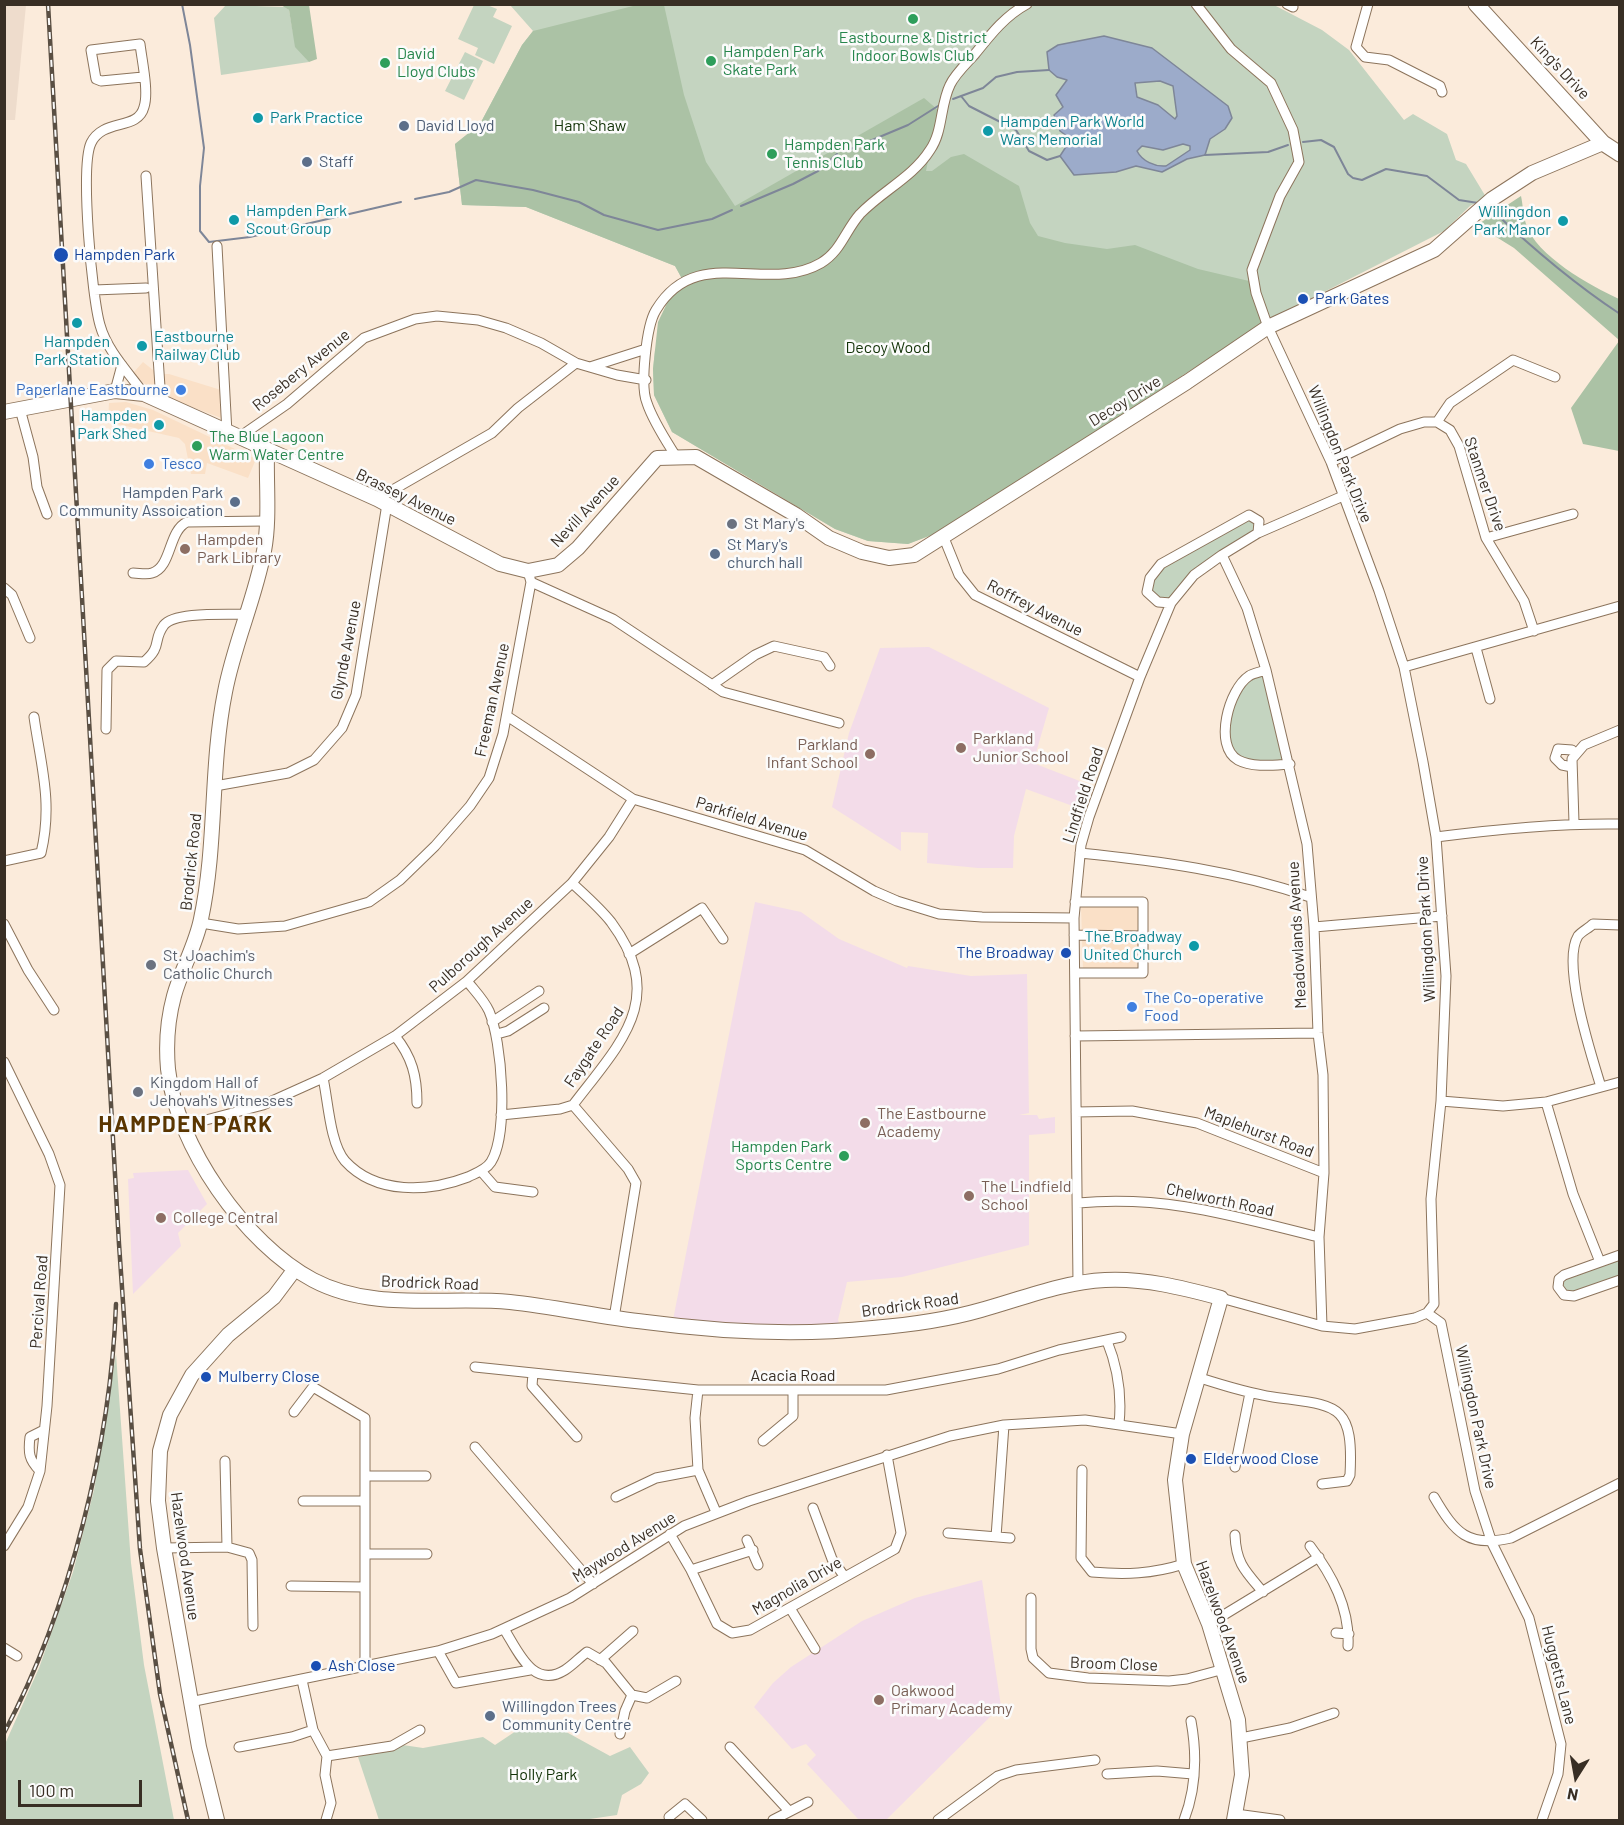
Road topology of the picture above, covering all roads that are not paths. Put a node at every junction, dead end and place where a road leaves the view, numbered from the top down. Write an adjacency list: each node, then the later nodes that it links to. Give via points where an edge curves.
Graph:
1 (1028, 4): 14 (street, via 1012,13 981,44 949,86 932,149 913,171 859,215 834,255 814,267 791,272 715,272 681,281 654,313 646,334)
2 (1196, 4): 13 (street, Willingdon Park Drive, via 1231,49 1271,83 1293,130 1299,162 1280,196 1252,270)
3 (1476, 4): 7 (main road, King's Drive)
4 (1366, 5): 6 (street, via 1356,47 1359,52 1365,57 1399,64 1440,86)
5 (143, 77): 5 (street, via 140,44 91,50 93,76 101,81); 12 (street, via 146,102 142,114 132,121 104,128 90,145 88,210)
6 (1442, 92)
7 (1602, 143): 8 (main road, King's Drive); 13 (street, Decoy Drive, via 1532,173 1492,199 1434,250)
8 (1620, 154)
9 (146, 176): 22 (street)
10 (217, 246): 26 (street)
11 (146, 288): 12 (street)
12 (94, 290): 16 (street, via 100,326)
13 (1268, 327): 30 (street, Willingdon Park Drive); 37 (street, Decoy Drive)
14 (646, 349): 17 (street); 19 (street)
15 (576, 363): 17 (street, Rosebery Avenue); 26 (street, Rosebery Avenue, via 541,343 478,320 436,316 415,319 364,338 287,404); 32 (street, via 492,433)
16 (122, 365): 20 (street); 21 (street)
17 (590, 367): 19 (street, Rosebery Avenue)
18 (1555, 376): 25 (street, via 1513,360 1450,403)
19 (646, 380): 28 (street, via 646,401)
20 (115, 391): 21 (street, Brassey Avenue); 23 (street, Brassey Avenue)
21 (144, 394): 22 (street, Brassey Avenue)
22 (161, 402): 26 (street, Brassey Avenue)
23 (20, 409): 24 (street, Brassey Avenue); 33 (street)
24 (4, 412)
25 (1437, 422): 30 (street, via 1400,429); 38 (street, Stanmer Drive, via 1450,430 1459,446)
26 (233, 436): 27 (street, Brassey Avenue)
27 (267, 451): 32 (street, Brassey Avenue); 35 (street, Brodrick Road)
28 (675, 455): 29 (street, Decoy Drive); 37 (street, Decoy Drive, via 696,457 829,538 862,552 889,558 914,555)
29 (657, 458): 41 (street, Nevill Avenue, via 578,548 558,565)
30 (1331, 462): 31 (street, Willingdon Park Drive)
31 (1342, 496): 36 (street, Lindfield Road); 50 (street, Willingdon Park Drive)
32 (382, 501): 41 (street, Brassey Avenue); 63 (street, Glynde Avenue, via 356,695 342,728 314,760 288,772)
33 (47, 514)
34 (1573, 514): 38 (street)
35 (266, 521): 40 (street, via 187,522 178,530 157,570); 45 (street, Brodrick Road, via 265,546)
36 (1258, 533): 39 (street, Lindfield Road); 43 (street, via 1259,521 1249,515 1161,564 1150,578 1147,592 1158,602)
37 (944, 538): 52 (street, Roffrey Avenue, via 959,575 975,595)
38 (1486, 538): 46 (street, Stanmer Drive, via 1524,601)
39 (1222, 555): 43 (street, Lindfield Road, via 1194,575); 51 (street, Meadowlands Avenue, via 1247,608)
40 (133, 573)
41 (530, 576): 53 (street, via 614,619); 55 (street, Freeman Avenue)
42 (4, 588): 47 (street, via 12,594)
43 (1171, 603): 52 (street, Lindfield Road)
44 (1620, 606): 46 (street)
45 (247, 615): 58 (street, via 178,616 165,623 156,652 144,662 116,661 107,670); 63 (street, Brodrick Road, via 225,692)
46 (1534, 631): 48 (street)
47 (30, 638)
48 (1476, 648): 50 (street); 54 (street)
49 (830, 666): 53 (street, via 824,657 774,646)
50 (1404, 667): 67 (street, Willingdon Park Drive)
51 (1266, 670): 61 (street, Meadowlands Avenue); 61 (street, via 1247,676 1233,698 1225,725 1225,743 1237,759 1259,765)
52 (1140, 677): 68 (street, Lindfield Road, via 1089,817)
53 (712, 685): 57 (street, via 723,692)
54 (1490, 699)
55 (507, 716): 64 (street, Parkfield Avenue); 75 (street, Freeman Avenue, via 489,778 470,806 400,880 369,902 285,926 238,929)
56 (34, 717): 69 (street, via 47,787 45,836 41,853)
57 (839, 723)
58 (106, 729)
59 (1620, 730): 60 (street, via 1584,745)
60 (1575, 754): 62 (street); 62 (street, via 1558,749 1555,758)
61 (1290, 764): 71 (street, Meadowlands Avenue, via 1307,844)
62 (1572, 767): 65 (street)
63 (215, 786): 75 (street, Brodrick Road)
64 (633, 799): 70 (street, Pulborough Avenue, via 609,837); 74 (street, Parkfield Avenue, via 805,850 874,891 939,914)
65 (1574, 823): 66 (street); 67 (street)
66 (1620, 824)
67 (1436, 837): 73 (street, Willingdon Park Drive)
68 (1080, 853): 71 (street, via 1210,868 1263,880); 72 (street, Lindfield Road)
69 (4, 861)
70 (572, 882): 82 (street, Faygate Road, via 611,922); 84 (street, Pulborough Avenue)
71 (1310, 897): 78 (street, Meadowlands Avenue)
72 (1075, 902): 74 (street, Lindfield Road); 80 (street, via 1143,902)
73 (1442, 916): 78 (street); 97 (street, Willingdon Park Drive, via 1446,976)
74 (1074, 918): 79 (street, Lindfield Road)
75 (201, 923): 103 (street, Brodrick Road, via 174,997 169,1033 168,1071)
76 (4, 924): 87 (street)
77 (1620, 925): 96 (street, via 1593,924 1579,936 1574,951 1579,1006)
78 (1314, 927): 89 (street, Meadowlands Avenue)
79 (1074, 935): 80 (street); 83 (street, Lindfield Road)
80 (1143, 936): 83 (street, via 1143,973)
81 (723, 939): 82 (street, via 702,908)
82 (629, 954): 100 (street, Faygate Road, via 638,975 636,1010 627,1030)
83 (1075, 973): 92 (street, Lindfield Road)
84 (467, 981): 88 (street, via 488,1009); 91 (street, Pulborough Avenue)
85 (539, 991): 88 (street)
86 (544, 1008): 90 (street)
87 (54, 1010)
88 (492, 1022): 90 (street)
89 (1318, 1033): 92 (street); 105 (street, Meadowlands Avenue, via 1323,1075)
90 (497, 1034): 102 (street)
91 (395, 1036): 94 (street, Pulborough Avenue); 99 (street, via 408,1052 416,1072)
92 (1075, 1036): 101 (street, Lindfield Road)
93 (4, 1062): 129 (street, Percival Road, via 60,1185)
94 (323, 1078): 103 (street, Pulborough Avenue, via 263,1105); 104 (street, via 335,1140 344,1160 366,1178 399,1187 424,1188)
95 (1620, 1082): 96 (street)
96 (1601, 1087): 98 (street)
97 (1441, 1101): 98 (street, via 1503,1106); 115 (street, Willingdon Park Drive, via 1431,1199 1434,1304)
98 (1546, 1102): 110 (street, via 1573,1194)
99 (417, 1103)
100 (573, 1105): 102 (street, Faygate Road); 116 (street, via 636,1183)
101 (1076, 1112): 105 (street, Maplehurst Road, via 1132,1111 1197,1123); 107 (street, Lindfield Road)
102 (501, 1115): 104 (street, via 491,1162)
103 (183, 1126): 111 (street, Brodrick Road, via 221,1198 260,1241)
104 (481, 1171): 106 (street, via 495,1187)
105 (1324, 1173): 108 (street, Meadowlands Avenue)
106 (533, 1192)
107 (1078, 1203): 108 (street, Chelworth Road, via 1114,1200 1181,1205); 113 (street, Lindfield Road)
108 (1319, 1237): 117 (street, Meadowlands Avenue)
109 (1620, 1255): 110 (street)
110 (1600, 1262): 112 (street, via 1564,1275 1558,1287 1564,1295 1574,1296)
111 (296, 1269): 116 (street, Brodrick Road, via 325,1286 365,1297 511,1302); 160 (street, Hazelwood Avenue, via 274,1297 228,1335 194,1374 170,1415 160,1451 158,1501)
112 (1620, 1280)
113 (1078, 1283): 114 (street, Brodrick Road, via 1141,1281); 116 (street, Brodrick Road, via 930,1321 834,1332 735,1332)
114 (1221, 1298): 117 (street, Brodrick Road); 122 (street, Hazelwood Avenue)
115 (1427, 1313): 117 (street, Brodrick Road, via 1355,1329); 156 (street, Willingdon Park Drive, via 1441,1323 1475,1491)
116 (614, 1318)
117 (1322, 1326)
118 (1121, 1337): 119 (street, Acacia Road)
119 (1107, 1341): 124 (street, Acacia Road, via 1059,1350 998,1369 886,1390); 127 (street, via 1116,1363 1121,1402)
120 (475, 1367): 121 (street, Acacia Road)
121 (532, 1372): 123 (street, Acacia Road); 131 (street, via 532,1386)
122 (1197, 1377): 125 (street); 130 (street, Hazelwood Avenue)
123 (698, 1390): 124 (street, Acacia Road); 137 (street)
124 (794, 1392): 132 (street, via 793,1416)
125 (1250, 1393): 136 (street, via 1243,1456); 143 (street, via 1303,1399 1332,1407 1350,1431 1352,1484)
126 (294, 1412): 140 (street, via 313,1387 365,1418)
127 (1119, 1424): 128 (street, Maywood Avenue, via 1085,1420); 130 (street, Maywood Avenue)
128 (1004, 1425): 134 (street, Maywood Avenue); 153 (street)
129 (44, 1430): 139 (street, Percival Road); 139 (street, via 30,1437 28,1450 30,1461)
130 (1182, 1434): 165 (street, Hazelwood Avenue, via 1175,1480)
131 (577, 1437)
132 (763, 1441)
133 (475, 1447): 169 (street)
134 (887, 1455): 149 (street, Maywood Avenue); 168 (street, Magnolia Drive, via 901,1533 895,1549)
135 (225, 1461): 159 (street)
136 (1234, 1467)
137 (698, 1470): 144 (street, via 656,1478); 149 (street)
138 (1082, 1470): 165 (street, via 1081,1558 1092,1572 1137,1575)
139 (40, 1471): 157 (street, Percival Road, via 28,1507)
140 (365, 1476): 141 (street); 147 (street)
141 (426, 1476)
142 (1620, 1483): 156 (street, via 1511,1538)
143 (1322, 1484)
144 (616, 1497)
145 (1434, 1497): 156 (street, via 1459,1531 1473,1541)
146 (303, 1501): 147 (street)
147 (364, 1501): 162 (street)
148 (813, 1508): 168 (street, via 832,1558)
149 (716, 1512): 151 (street, Maywood Avenue)
150 (948, 1533): 153 (street)
151 (670, 1534): 167 (street, Magnolia Drive); 169 (street, Maywood Avenue)
152 (1235, 1535): 172 (street, via 1236,1554)
153 (996, 1537): 154 (street)
154 (1010, 1539)
155 (747, 1540): 161 (street)
156 (1492, 1543): 217 (street, Huggetts Lane, via 1529,1617 1561,1744 1558,1774)
157 (4, 1546)
158 (1310, 1546): 164 (street)
159 (227, 1547): 160 (street); 176 (street, via 249,1552 252,1560)
160 (164, 1548): 193 (street, Hazelwood Avenue)
161 (753, 1550): 166 (street); 167 (street)
162 (364, 1554): 163 (street); 171 (street)
163 (427, 1554)
164 (1319, 1557): 172 (street); 180 (street, via 1334,1580)
165 (1184, 1564): 175 (street, Hazelwood Avenue)
166 (758, 1565)
167 (691, 1570): 174 (street, Magnolia Drive, via 717,1624 732,1633 750,1630)
168 (844, 1576): 174 (street, Magnolia Drive)
169 (593, 1584): 177 (street, Maywood Avenue)
170 (291, 1586): 171 (street)
171 (364, 1587): 187 (street)
172 (1263, 1592): 175 (street)
173 (1031, 1598): 188 (street, Broom Close, via 1033,1658 1049,1673 1169,1681)
174 (790, 1608): 183 (street)
175 (1209, 1624): 188 (street, Hazelwood Avenue)
176 (252, 1626)
177 (504, 1629): 184 (street, Maywood Avenue); 189 (street)
178 (633, 1631): 186 (street)
179 (1336, 1633): 180 (street)
180 (1349, 1634): 181 (street)
181 (1348, 1646)
182 (4, 1648): 185 (street)
183 (815, 1649)
184 (438, 1651): 187 (street, Maywood Avenue); 189 (street, via 456,1683)
185 (16, 1656)
186 (600, 1660): 189 (street, via 587,1653 564,1671 547,1676); 192 (street)
187 (365, 1666): 190 (street, Maywood Avenue)
188 (1224, 1669): 199 (street, Hazelwood Avenue)
189 (530, 1670)
190 (302, 1680): 193 (street, Maywood Avenue); 196 (street)
191 (676, 1681): 192 (street, via 647,1698)
192 (632, 1695): 198 (street)
193 (190, 1702): 210 (street, Hazelwood Avenue)
194 (1334, 1713): 199 (street, via 1290,1728)
195 (1191, 1721): 205 (street)
196 (313, 1730): 200 (street); 202 (street)
197 (420, 1730): 202 (street, via 392,1746)
198 (620, 1734)
199 (1241, 1738): 209 (street, Hazelwood Avenue, via 1242,1775)
200 (239, 1747)
201 (729, 1748): 207 (street)
202 (327, 1756): 211 (street, via 325,1775 331,1803)
203 (1095, 1760): 214 (street, via 998,1776)
204 (1107, 1774): 205 (street)
205 (1193, 1774): 215 (street)
206 (808, 1802): 207 (street)
207 (789, 1811): 213 (street)
208 (669, 1817): 212 (street, via 685,1804)
209 (1235, 1817): 216 (street)
210 (217, 1821)
211 (326, 1821)
212 (702, 1821)
213 (773, 1821)
214 (938, 1821)
215 (1184, 1821)
216 (1280, 1821)
217 (1542, 1821)

